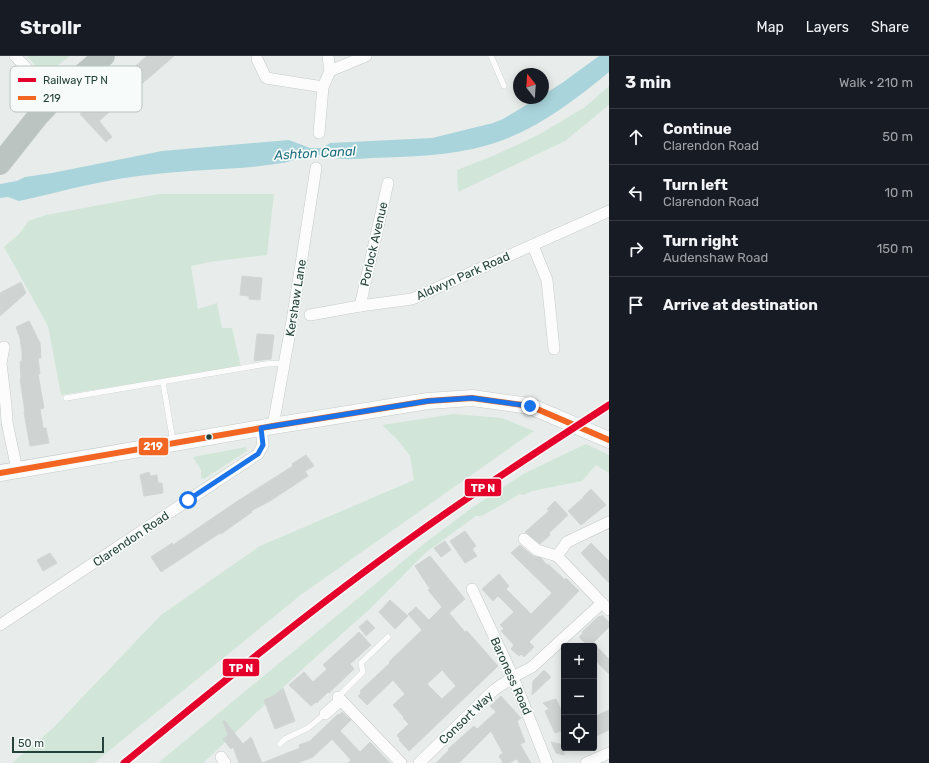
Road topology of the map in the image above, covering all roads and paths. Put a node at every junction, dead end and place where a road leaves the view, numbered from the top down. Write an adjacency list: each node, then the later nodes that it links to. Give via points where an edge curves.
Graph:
1 (15, 56): 7 (street)
2 (104, 56): 8 (highway)
3 (328, 56): 9 (street)
4 (366, 56): 9 (street)
5 (491, 56): 11 (lane)
6 (257, 59): 10 (street, via 266,78)
7 (25, 66)
8 (92, 66)
9 (330, 71): 10 (street)
10 (323, 86): 13 (street)
11 (504, 86)
12 (42, 112): 14 (highway)
13 (319, 133)
14 (1, 163)
15 (316, 168): 24 (street, Kershaw Lane)
16 (388, 183): 19 (street, Porlock Avenue)
17 (609, 211): 18 (street, Aldwyn Park Road)
18 (533, 246): 19 (street, Aldwyn Park Road, via 412,299); 22 (street, via 547,280)
19 (360, 306): 20 (street, Aldwyn Park Road)
20 (310, 314)
21 (4, 347): 23 (street)
22 (554, 349)
23 (1, 363): 30 (street, via 6,422)
24 (285, 363): 25 (lane); 27 (street, Kershaw Lane)
25 (163, 382): 26 (lane); 29 (lane)
26 (66, 398)
27 (267, 427): 28 (main road, via 428,401 472,398 530,406); 29 (main road); 37 (street, Clarendon Road, via 258,454)
28 (609, 440)
29 (174, 443): 30 (main road)
30 (17, 470): 31 (main road)
31 (0, 473)
32 (609, 522): 34 (street, via 567,542)
33 (524, 539): 34 (street, via 537,550)
34 (557, 556): 36 (street)
35 (472, 589): 39 (street, Baroness Road)
36 (605, 606): 39 (street, Consort Way, via 532,667)
37 (0, 625)
38 (388, 637): 40 (lane, via 361,663 363,672)
39 (513, 677): 44 (street, Consort Way, via 494,690); 46 (street, Baroness Road)
40 (340, 699): 41 (street); 45 (street)
41 (325, 714): 42 (lane, via 308,728)
42 (280, 744)
43 (609, 753): 47 (street)
44 (420, 762)
45 (401, 763)
46 (547, 763)
47 (586, 763)

